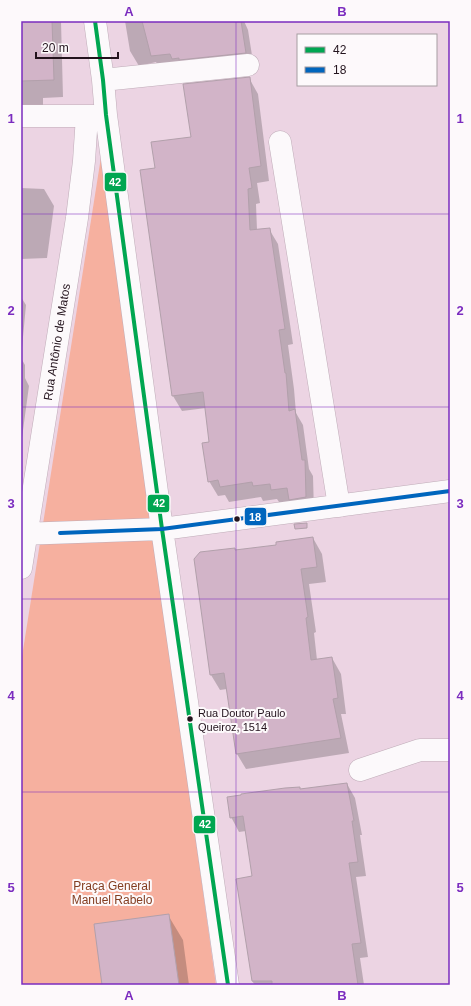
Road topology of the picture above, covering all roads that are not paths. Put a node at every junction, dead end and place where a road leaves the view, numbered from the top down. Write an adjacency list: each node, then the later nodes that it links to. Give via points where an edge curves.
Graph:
1 (95, 21): 3 (street)
2 (248, 65): 3 (street)
3 (103, 80): 5 (street)
4 (21, 116): 5 (street)
5 (97, 116): 9 (street); 10 (street, Rua Antônio de Matos, via 84,161 77,218)
6 (280, 142): 8 (street)
7 (450, 491): 8 (street)
8 (339, 506): 9 (street)
9 (162, 529): 10 (street); 14 (street)
10 (23, 534): 11 (street, Rua Antônio de Matos)
11 (21, 568)
12 (450, 750): 13 (street, via 420,750)
13 (360, 770)
14 (228, 985)

